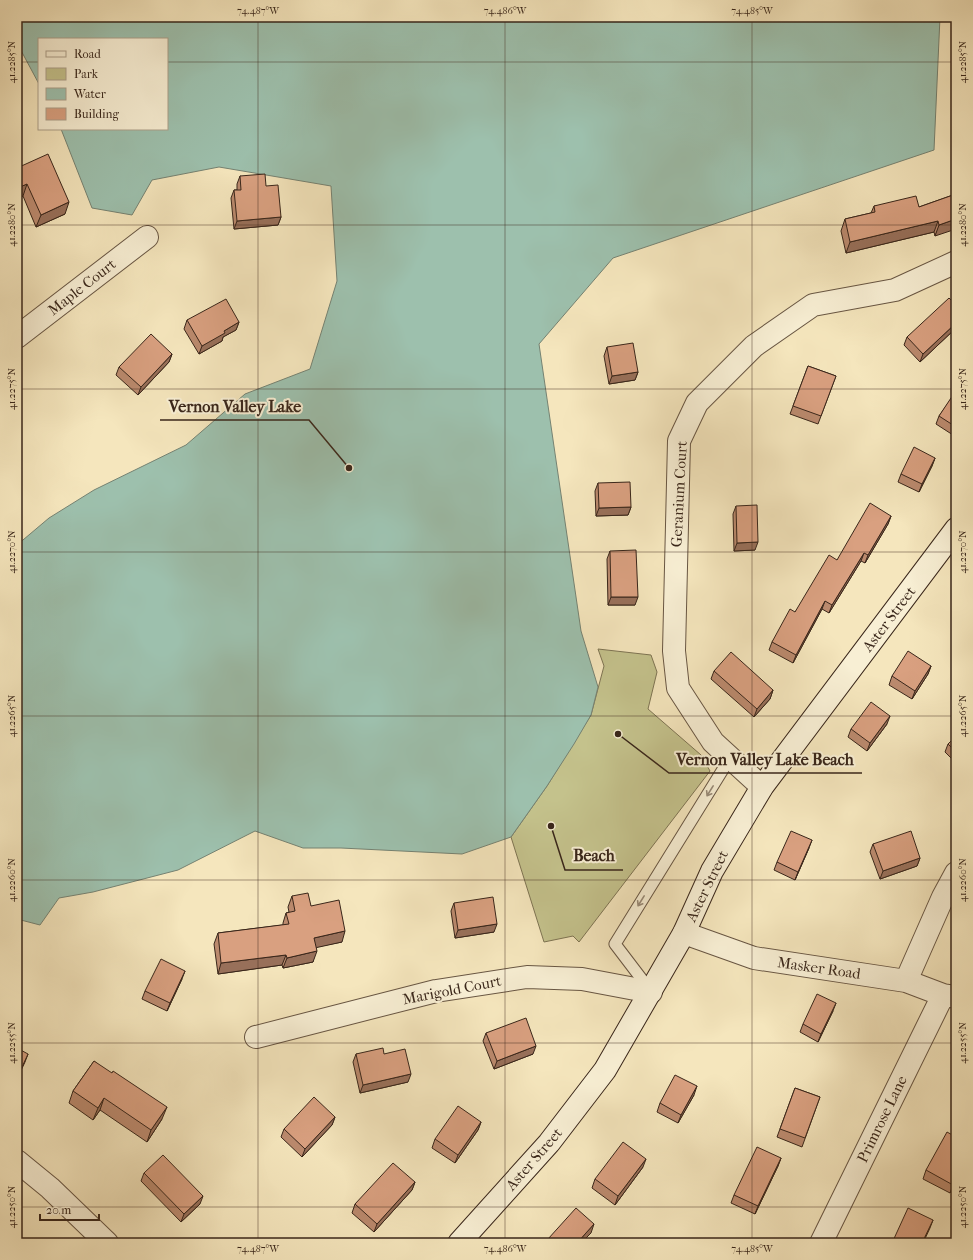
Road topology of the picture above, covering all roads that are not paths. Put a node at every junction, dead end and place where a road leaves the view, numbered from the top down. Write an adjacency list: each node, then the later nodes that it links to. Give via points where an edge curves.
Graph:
1 (147, 237): 3 (street, Maple Court)
2 (956, 262): 5 (street, Geranium Court, via 895,290 813,305 754,346 702,397 679,441 674,651 678,688 713,742)
3 (17, 337)
4 (956, 529): 6 (street, Aster Street)
5 (730, 758): 6 (street, Geranium Court); 10 (lane, one-way to 10, via 615,944)
6 (762, 787): 8 (street, Aster Street, via 712,871)
7 (956, 873): 9 (street)
8 (684, 933): 9 (street, Masker Road, via 754,958); 10 (street, Aster Street)
9 (906, 981): 11 (street, Masker Road)
10 (651, 992): 12 (street, Marigold Court, via 582,979 527,977 436,990); 15 (street, Aster Street, via 605,1070 549,1143)
11 (950, 996): 16 (street, Primrose Lane)
12 (256, 1037)
13 (17, 1161): 14 (street, via 50,1188)
14 (107, 1243)
15 (459, 1243)
16 (821, 1243)

